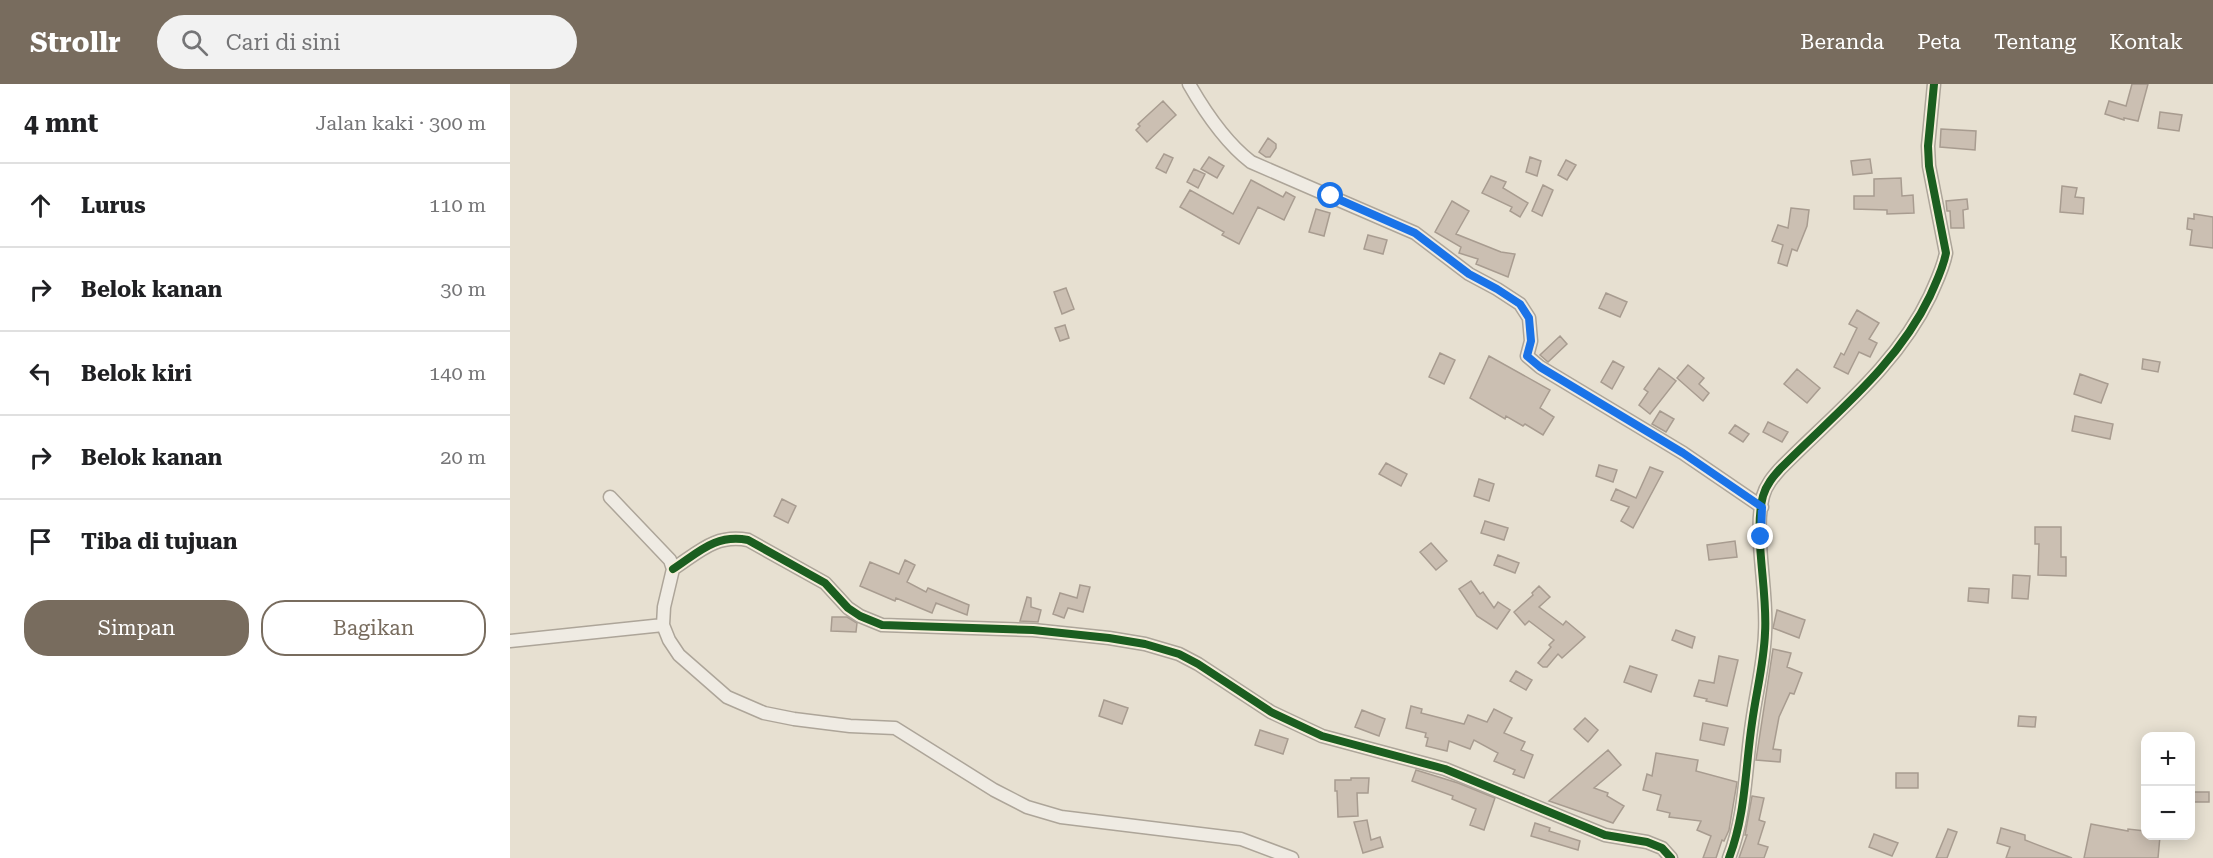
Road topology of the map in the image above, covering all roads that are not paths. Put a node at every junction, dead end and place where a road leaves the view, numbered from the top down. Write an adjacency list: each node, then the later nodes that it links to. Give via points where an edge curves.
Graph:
1 (1189, 84): 4 (street, via 1204,110 1245,157 1415,233 1469,274 1520,304 1529,318 1531,341 1527,356 1540,367 1683,453)
2 (1934, 84): 4 (street, via 1929,166 1946,253 1944,265 1922,313 1878,374 1769,482)
3 (610, 497): 5 (street, via 670,560)
4 (1762, 507): 10 (street, via 1766,633 1750,732 1744,803)
5 (673, 569): 6 (street); 9 (street, via 716,542 736,538 748,540 825,583 848,608 882,625 1033,630 1145,644 1179,654 1271,712 1322,736 1445,769 1605,834 1647,842 1662,848)
6 (663, 625): 7 (street); 8 (street, via 679,655 726,697 764,712 849,726 895,728 994,790 1028,807 1061,817 1241,839)
7 (510, 641)
8 (1292, 858)
9 (1671, 858)
10 (1729, 858)

